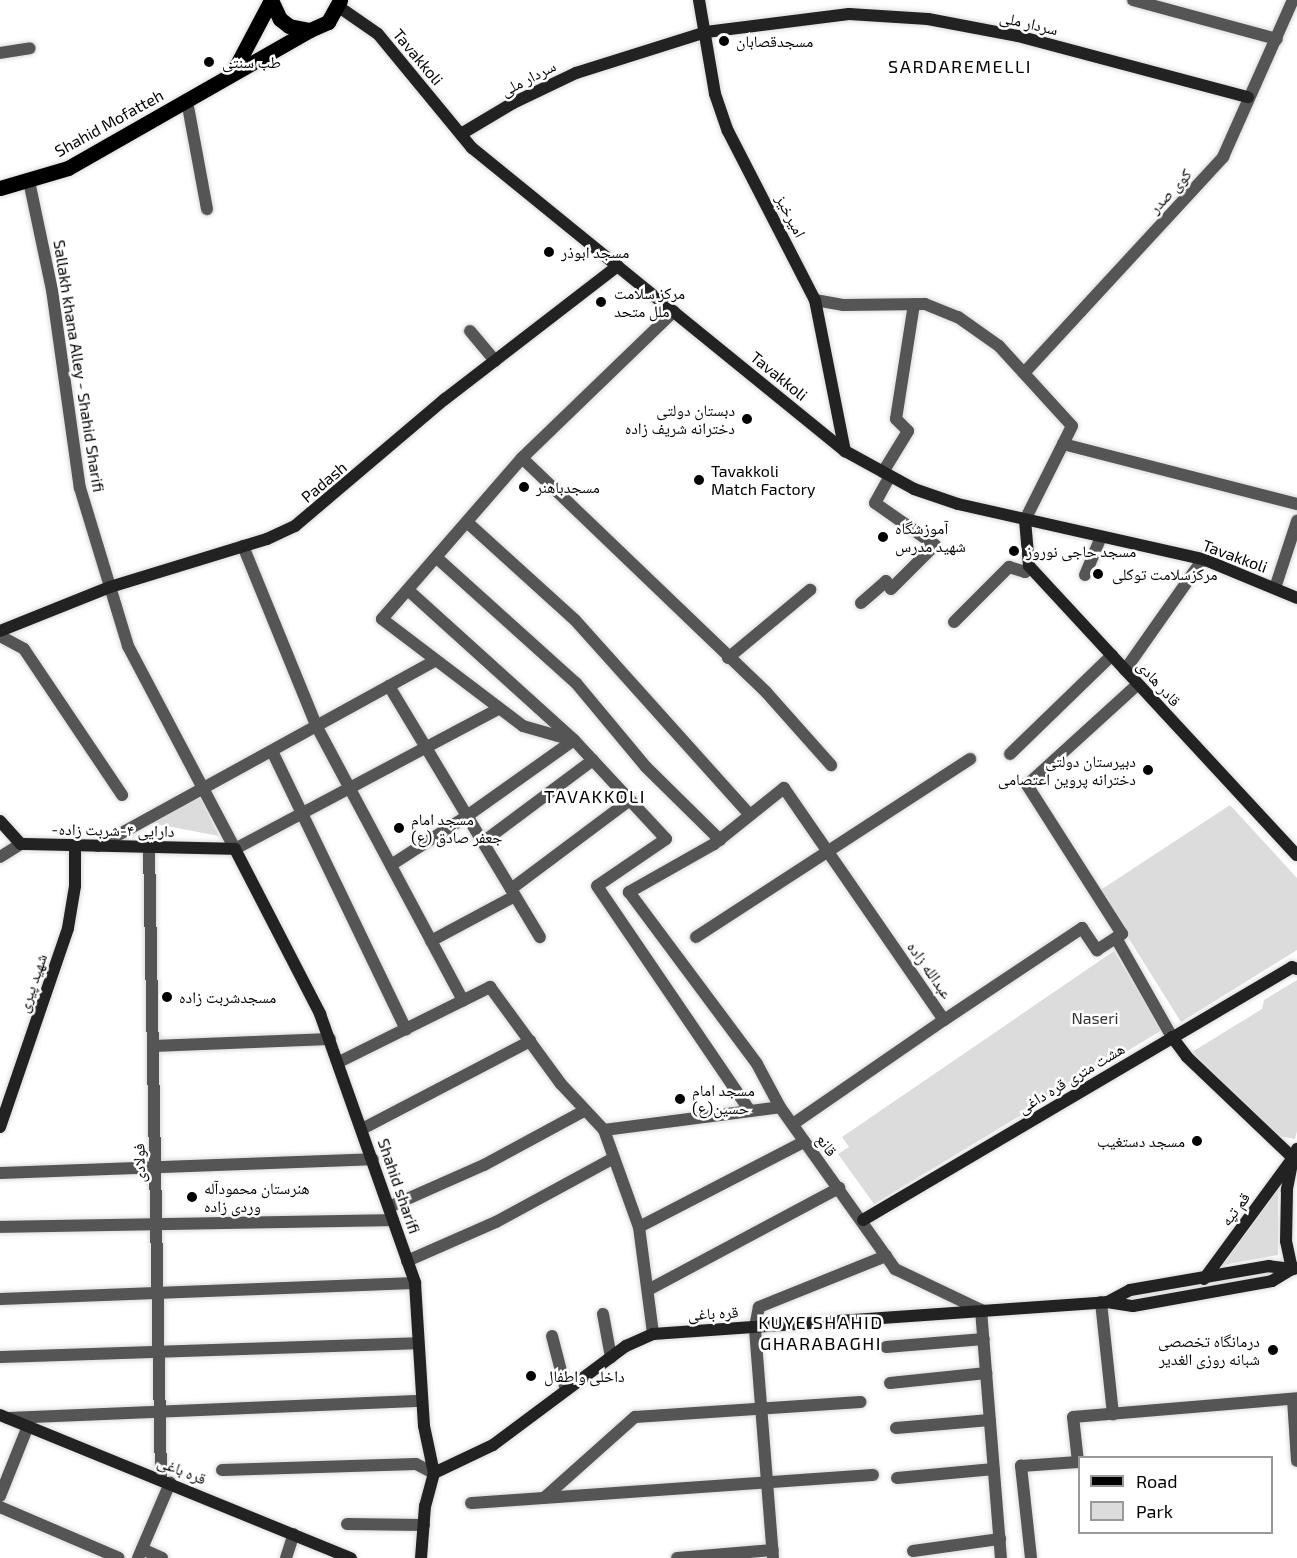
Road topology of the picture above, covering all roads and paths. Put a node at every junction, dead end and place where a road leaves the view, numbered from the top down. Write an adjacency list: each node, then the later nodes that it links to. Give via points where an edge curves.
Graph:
1 (271, 0): 6 (main road, via 280,19 289,26); 11 (main road)
2 (699, 0): 7 (street, امیرخیز)
3 (1133, 0): 8 (street)
4 (1293, 0): 8 (street, کوی صدر)
5 (340, 3): 6 (main road, Shahid Mofatteh, via 328,22); 14 (street, Tavakkoli, via 378,34)
6 (310, 30): 11 (main road, Shahid Mofatteh)
7 (706, 32): 12 (street, سردار ملی, via 849,14 928,19 1018,36); 14 (street, سردار ملی, via 576,73 513,103); 19 (street, امیرخیز, via 715,94 728,131)
8 (1277, 39): 12 (street, کوی صدر)
9 (30, 48): 10 (street)
10 (0, 53)
11 (230, 76): 13 (main road, Shahid Mofatteh)
12 (1248, 97): 24 (street, کوی صدر, via 1223,157)
13 (187, 101): 15 (main road, Shahid Mofatteh, via 68,168); 17 (street)
14 (461, 135): 18 (street, Tavakkoli)
15 (29, 181): 16 (main road, Shahid Mofatteh); 39 (street, Sallakh khana Alley - Shahid Sharifi, via 52,290 80,488)
16 (0, 188)
17 (207, 209)
18 (618, 266): 21 (street, Tavakkoli); 23 (street, Padash)
19 (814, 300): 20 (street, via 843,305); 26 (street, امیرخیز)
20 (914, 304): 24 (street, via 925,304 958,317 999,346); 28 (street, via 896,420 908,430)
21 (674, 311): 26 (street, Tavakkoli); 27 (street)
22 (470, 331): 23 (street)
23 (495, 361): 34 (street, Padash, via 323,506 295,526)
24 (1024, 373): 25 (street, via 1072,426)
25 (1063, 444): 29 (street); 30 (street)
26 (844, 451): 28 (street, Tavakkoli)
27 (522, 458): 32 (street); 49 (street)
28 (886, 474): 30 (street, Tavakkoli, via 958,504); 44 (street, via 875,503 935,545 891,589 886,581)
29 (1297, 504)
30 (1025, 520): 33 (street, Tavakkoli); 37 (street)
31 (1297, 521): 40 (street)
32 (468, 523): 35 (street); 68 (street, via 575,620)
33 (1101, 537): 36 (street, Tavakkoli); 38 (street)
34 (243, 546): 39 (street, Padash); 55 (street)
35 (437, 558): 41 (street); 71 (street, via 576,683 646,767)
36 (1203, 559): 40 (street, Tavakkoli); 51 (street)
37 (1029, 566): 45 (street, via 1025,572 1009,567); 48 (street, قادر هادی)
38 (1085, 575)
39 (110, 587): 46 (street, Padash); 63 (street, Sallakh khana Alley - Shahid Sharifi, via 128,646)
40 (1275, 588): 43 (street, Tavakkoli)
41 (408, 590): 50 (street, via 382,620); 56 (street)
42 (810, 590): 49 (street)
43 (1297, 597)
44 (861, 603)
45 (954, 622)
46 (0, 631)
47 (0, 636): 65 (street, via 24,649)
48 (1112, 655): 51 (street, قادر هادی); 59 (street)
49 (728, 658): 62 (street, via 766,692)
50 (435, 661): 53 (street); 54 (street)
51 (1125, 670): 52 (street, قادر هادی)
52 (1137, 685): 79 (street, قادر هادی); 85 (street, via 1027,785 1122,934)
53 (389, 687): 55 (street); 57 (street)
54 (498, 709): 56 (street, via 524,726); 57 (street)
55 (317, 726): 58 (street); 64 (street)
56 (574, 740): 61 (street); 69 (street)
57 (426, 747): 64 (street); 69 (street)
58 (272, 751): 63 (street); 67 (street)
59 (1010, 754)
60 (970, 759): 78 (street)
61 (593, 760): 66 (street); 72 (street)
62 (831, 765)
63 (202, 787): 75 (street); 77 (street, Sallakh khana Alley - Shahid Sharifi)
64 (349, 787): 67 (street); 81 (street)
65 (122, 795)
66 (630, 800): 82 (street); 98 (street, via 666,839 597,886)
67 (301, 812): 77 (street); 90 (street)
68 (750, 815): 71 (street); 78 (street, عبدالله زاده, via 784,788)
69 (467, 816): 72 (street); 81 (street)
70 (0, 821): 73 (street)
71 (720, 840): 96 (street, قانع, via 628,892 757,1064)
72 (483, 842): 82 (street)
73 (21, 844): 74 (street, -دارایی ۴-شربت زاده); 80 (street)
74 (75, 846): 75 (street, -دارایی ۴-شربت زاده); 100 (street, شهید پیری, via 75,886 68,928)
75 (98, 846): 76 (street, -دارایی ۴-شربت زاده)
76 (149, 847): 77 (street, -دارایی ۴-شربت زاده); 94 (street, فولادی)
77 (235, 849): 92 (street, Shahid sharifi)
78 (828, 851): 84 (street); 89 (street, عبدالله زاده)
79 (1297, 855)
80 (0, 857)
81 (391, 864): 86 (street)
82 (513, 893): 83 (street); 86 (street)
83 (540, 937)
84 (696, 937)
85 (1116, 938): 89 (street, via 1097,950 1082,928); 91 (street)
86 (431, 940): 88 (street)
87 (1297, 969): 91 (street, هشت متری قره داغی, via 1292,967)
88 (464, 1001): 90 (street); 93 (street, via 490,987)
89 (944, 1020): 99 (street, عبدالله زاده)
90 (406, 1029): 95 (street)
91 (1172, 1037): 104 (street, via 1187,1057); 112 (street, هشت متری قره داغی)
92 (330, 1039): 94 (street); 95 (street, Shahid sharifi)
93 (530, 1041): 97 (street); 101 (street)
94 (153, 1046): 107 (street, فولادی)
95 (339, 1062): 101 (street, Shahid sharifi)
96 (780, 1107): 98 (street); 99 (street, قانع)
97 (584, 1111): 102 (street); 110 (street, via 484,1165)
98 (750, 1111): 102 (street)
99 (793, 1124): 103 (street, قانع)
100 (0, 1127)
101 (362, 1129): 106 (street, Shahid sharifi)
102 (604, 1130): 105 (street)
103 (804, 1142): 109 (street, قانع); 115 (street)
104 (1295, 1154): 118 (street, via 1287,1190 1286,1241); 119 (street, قم تپه)
105 (614, 1158): 115 (street); 117 (street, via 496,1222)
106 (373, 1159): 107 (street); 110 (street, Shahid sharifi)
107 (155, 1165): 108 (street); 114 (street, فولادی)
108 (0, 1173)
109 (839, 1188): 112 (street, قانع); 121 (street)
110 (389, 1207): 111 (street, Shahid sharifi)
111 (393, 1220): 114 (street); 117 (street, Shahid sharifi)
112 (863, 1221): 116 (street, قانع)
113 (0, 1227): 114 (street)
114 (156, 1227): 122 (street, فولادی)
115 (639, 1227): 121 (street)
116 (886, 1256): 125 (street, قانع, via 895,1269); 127 (street, via 759,1307)
117 (407, 1261): 120 (street, Shahid sharifi)
118 (1295, 1269): 119 (street, via 1269,1266); 124 (street, via 1272,1281 1133,1306)
119 (1204, 1279): 124 (street, via 1130,1290)
120 (415, 1282): 122 (street); 131 (street, Shahid sharifi)
121 (648, 1290): 128 (street)
122 (158, 1294): 123 (street); 133 (street, فولادی)
123 (0, 1299)
124 (1104, 1302): 125 (street, قره باغی); 144 (street)
125 (981, 1310): 127 (street, قره باغی); 130 (street)
126 (603, 1314): 135 (street)
127 (755, 1327): 128 (street, قره باغی); 142 (street)
128 (653, 1334): 135 (street, قره باغی)
129 (552, 1336): 138 (street)
130 (984, 1339): 132 (street); 136 (street)
131 (418, 1343): 133 (street); 140 (street, Shahid sharifi)
132 (886, 1347)
133 (159, 1350): 134 (street); 143 (street, فولادی)
134 (0, 1357)
135 (611, 1357): 138 (street, قره باغی)
136 (986, 1373): 137 (street); 146 (street)
137 (890, 1383)
138 (566, 1390): 152 (street, قره باغی, via 493,1445)
139 (1295, 1398): 144 (street); 149 (street)
140 (422, 1401): 143 (street); 152 (street, Shahid sharifi)
141 (861, 1402): 142 (street)
142 (761, 1408): 156 (street); 158 (street, via 635,1417)
143 (160, 1410): 145 (street); 155 (street, فولادی)
144 (1113, 1414): 175 (street, via 1073,1418 1078,1462 1021,1466)
145 (4, 1416): 147 (street, قره باغی)
146 (990, 1420): 148 (street); 150 (street)
147 (28, 1426): 155 (street, قره باغی); 157 (street)
148 (896, 1428)
149 (1297, 1461)
150 (994, 1469): 154 (street); 164 (street)
151 (222, 1470): 152 (street, via 416,1464)
152 (434, 1473): 162 (street, Shahid sharifi)
153 (873, 1475): 156 (street)
154 (897, 1478)
155 (166, 1481): 163 (street, قره باغی); 166 (street)
156 (767, 1482): 158 (street); 167 (street)
157 (0, 1496)
158 (544, 1498): 159 (street)
159 (471, 1503)
160 (0, 1507): 168 (street)
161 (347, 1524): 162 (street)
162 (424, 1525): 172 (street, Shahid sharifi)
163 (294, 1534): 170 (street); 171 (street, قره باغی)
164 (1000, 1539): 165 (street); 174 (street)
165 (913, 1551)
166 (140, 1554): 169 (street)
167 (773, 1554): 173 (street)
168 (119, 1558)
169 (162, 1558)
170 (286, 1558)
171 (351, 1558)
172 (421, 1558)
173 (677, 1558)
174 (1001, 1558)
175 (1031, 1558)

